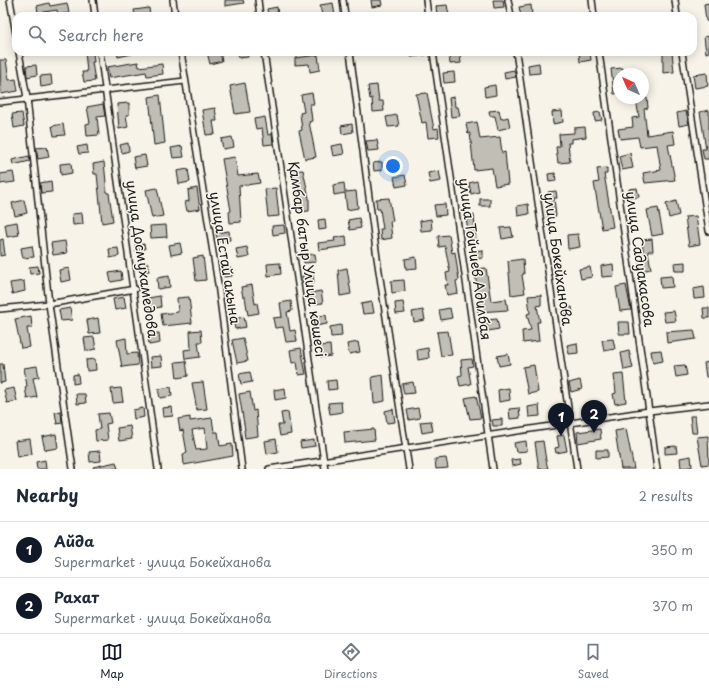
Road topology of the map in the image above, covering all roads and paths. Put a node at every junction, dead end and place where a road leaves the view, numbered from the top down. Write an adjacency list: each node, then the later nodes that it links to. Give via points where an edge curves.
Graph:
1 (10, 0): 10 (street)
2 (93, 0): 11 (street)
3 (173, 0): 12 (street)
4 (258, 0): 13 (street)
5 (343, 0): 14 (street)
6 (426, 0): 15 (street)
7 (508, 0): 16 (street)
8 (592, 0): 17 (street)
9 (675, 0): 18 (street)
10 (12, 12)
11 (94, 12)
12 (174, 12)
13 (260, 12)
14 (344, 12)
15 (428, 12)
16 (510, 12)
17 (594, 12)
18 (676, 12)
19 (20, 56): 30 (street)
20 (101, 56): 29 (street, улица Досмухамедова)
21 (182, 56): 28 (street, улица Естай акына)
22 (265, 56): 41 (street, Қамбар батыр Улица көшесі)
23 (351, 56): 40 (street, via 377,258)
24 (434, 56): 39 (street, улица Тойчиев Адилбая)
25 (517, 56): 38 (street, улица Бокейханова)
26 (600, 56): 37 (street, улица Садуакасова)
27 (683, 56): 32 (street)
28 (185, 80): 29 (street); 44 (street, улица Естай акына, via 218,284)
29 (106, 90): 30 (street); 33 (street, улица Досмухамедова)
30 (27, 98): 31 (street); 34 (street)
31 (0, 102)
32 (709, 231)
33 (134, 289): 34 (street); 43 (street, улица Досмухамедова)
34 (49, 304): 35 (street); 42 (street)
35 (0, 309)
36 (709, 404): 37 (street)
37 (649, 412): 38 (street); 50 (street, улица Садуакасова)
38 (570, 424): 39 (street); 49 (street, улица Бокейханова)
39 (488, 437): 40 (street); 48 (street, улица Тойчиев Адилбая)
40 (406, 448): 41 (street); 47 (street)
41 (324, 460): 45 (street); 46 (street, Қамбар батыр Улица көшесі)
42 (73, 469)
43 (158, 469)
44 (242, 469)
45 (269, 469)
46 (325, 469)
47 (409, 469)
48 (493, 469)
49 (577, 469)
50 (658, 469)

